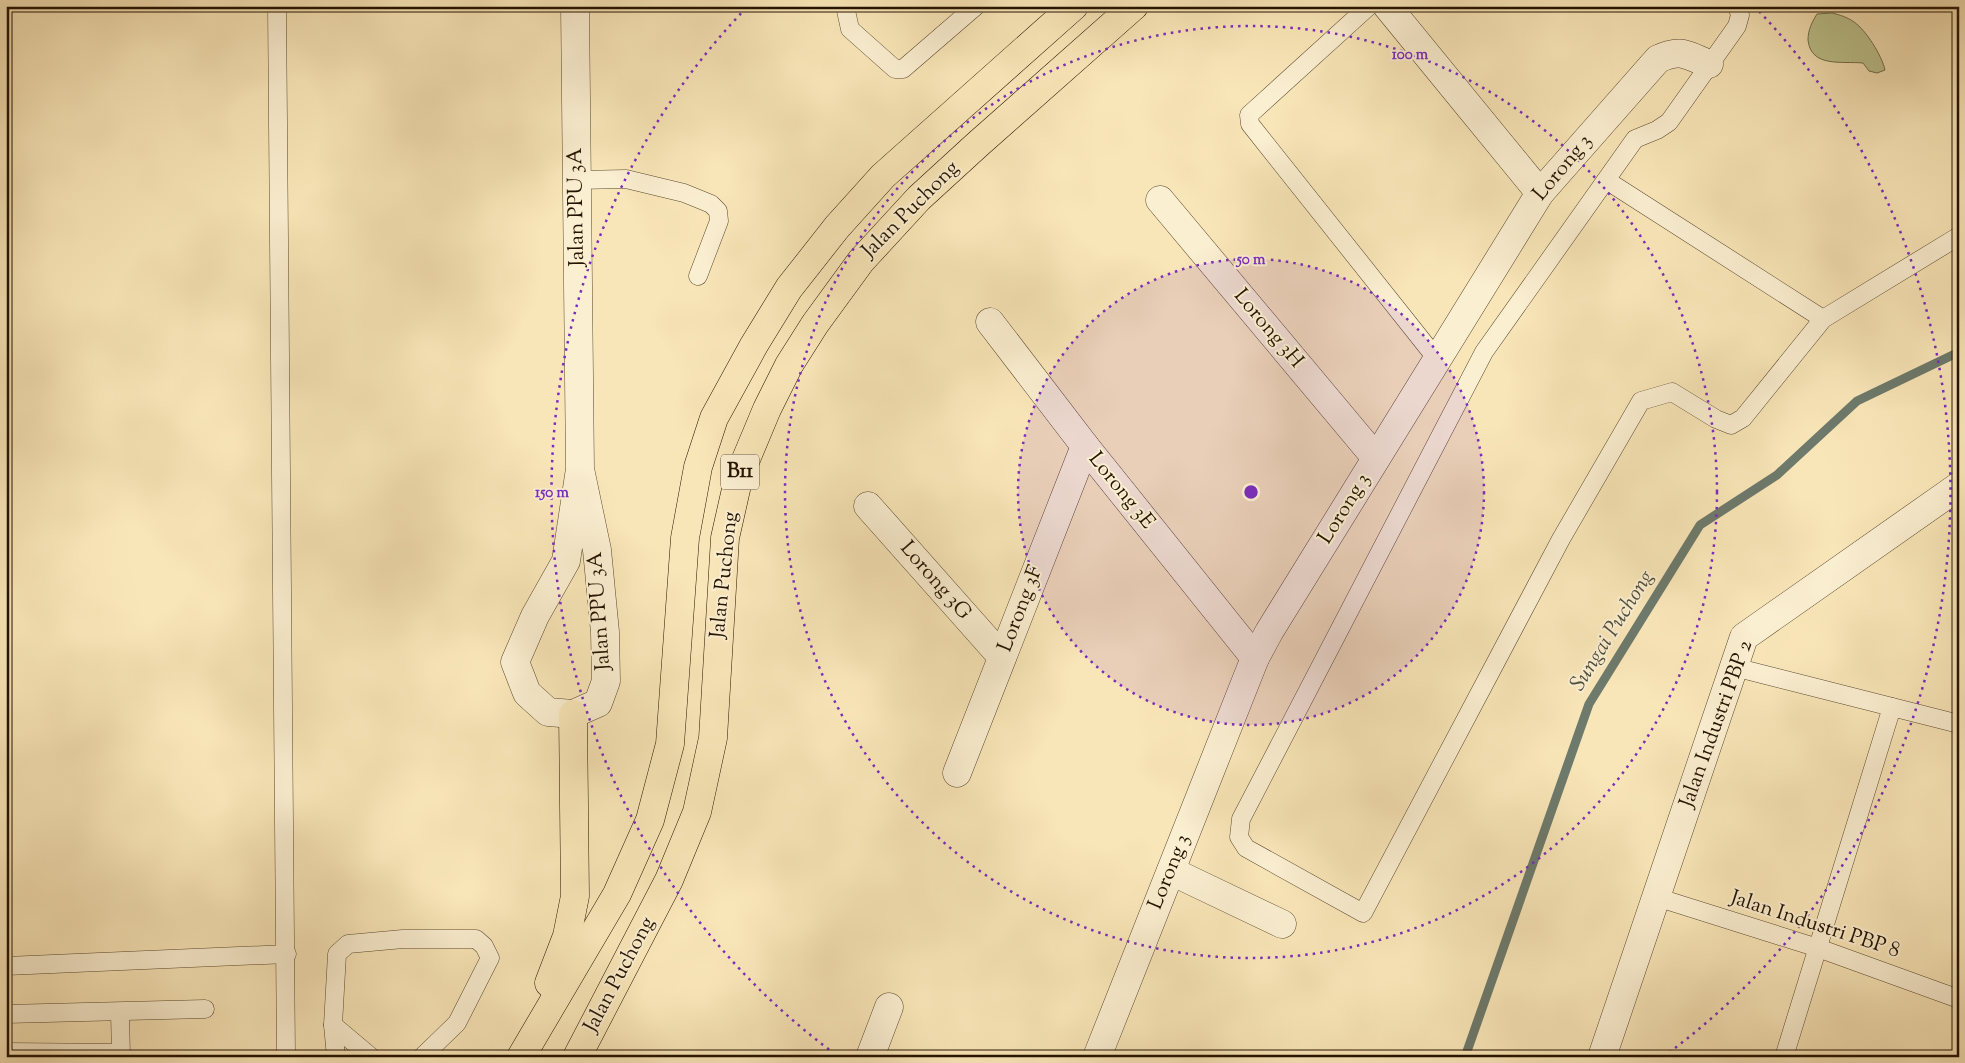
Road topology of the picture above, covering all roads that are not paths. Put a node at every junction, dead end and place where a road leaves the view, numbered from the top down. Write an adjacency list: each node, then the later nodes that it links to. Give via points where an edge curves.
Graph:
1 (277, 6): 36 (lane)
2 (575, 6): 11 (street, Jalan PPU 3A)
3 (845, 6): 4 (lane, via 850,29 895,69 903,69)
4 (976, 6)
5 (1074, 6): 50 (main road, Jalan Puchong / B11, via 883,176 837,227 789,288 714,418 698,467 685,538 670,744 650,820 616,894)
6 (1134, 6): 51 (main road, Jalan Puchong / B11, via 919,198 861,260 789,366 739,476 725,538 713,738 697,812 669,880)
7 (1370, 6): 19 (lane, via 1249,115 1250,124)
8 (1387, 6): 13 (street)
9 (1737, 6): 10 (lane, via 1740,15 1737,26)
10 (1709, 64): 12 (lane, via 1669,122 1635,139); 13 (street, Lorong 3, via 1682,52 1658,59)
11 (577, 180): 16 (lane, via 626,179 684,193 711,204 718,211 719,220); 22 (street, Jalan PPU 3A)
12 (1606, 180): 17 (lane); 17 (lane, via 1484,352 1241,819 1239,837 1246,848 1363,913 1561,539 1641,401 1672,392 1731,425 1743,418)
13 (1540, 193): 19 (street, Lorong 3)
14 (1160, 200): 21 (street, Lorong 3H)
15 (1959, 236): 17 (lane)
16 (698, 276)
17 (1823, 319)
18 (990, 322): 20 (street, Lorong 3E)
19 (1436, 358): 21 (street, Lorong 3)
20 (1085, 446): 25 (street, Lorong 3F); 26 (street, Lorong 3E)
21 (1376, 458): 26 (street, Lorong 3)
22 (580, 469): 29 (street, Jalan PPU 3A, via 597,550 606,681 598,703); 29 (street, Jalan PPU 3A, via 566,561 535,616 515,662 527,693 548,712)
23 (1959, 486): 27 (street, Jalan Industri PBP 2, via 1744,637)
24 (868, 506): 25 (street, Lorong 3G)
25 (1002, 657): 31 (street, Lorong 3F)
26 (1255, 658): 32 (street, Lorong 3)
27 (1734, 667): 28 (lane); 33 (street, Jalan Industri PBP 2)
28 (1892, 707): 30 (lane); 35 (lane)
29 (573, 714): 50 (main road, via 575,896 567,936)
30 (1959, 724)
31 (957, 773)
32 (1171, 871): 34 (street); 53 (street, Lorong 3)
33 (1656, 898): 35 (lane, Jalan Industri PBP 8); 54 (street, Jalan Industri PBP 2)
34 (1282, 924)
35 (1818, 948): 38 (lane, Jalan Industri PBP 8); 55 (lane)
36 (287, 954): 37 (lane); 46 (lane)
37 (6, 966)
38 (1959, 999)
39 (888, 1007): 52 (street)
40 (205, 1009): 41 (lane)
41 (120, 1012): 42 (lane); 45 (lane)
42 (6, 1014)
43 (333, 1025): 47 (lane); 48 (lane); 49 (lane, via 337,954 348,944 403,938 476,939 490,958 457,1023)
44 (6, 1052): 45 (lane)
45 (120, 1055)
46 (286, 1057)
47 (336, 1057)
48 (371, 1057)
49 (422, 1057)
50 (520, 1057)
51 (576, 1057)
52 (870, 1057)
53 (1097, 1057)
54 (1602, 1057)
55 (1784, 1057)

